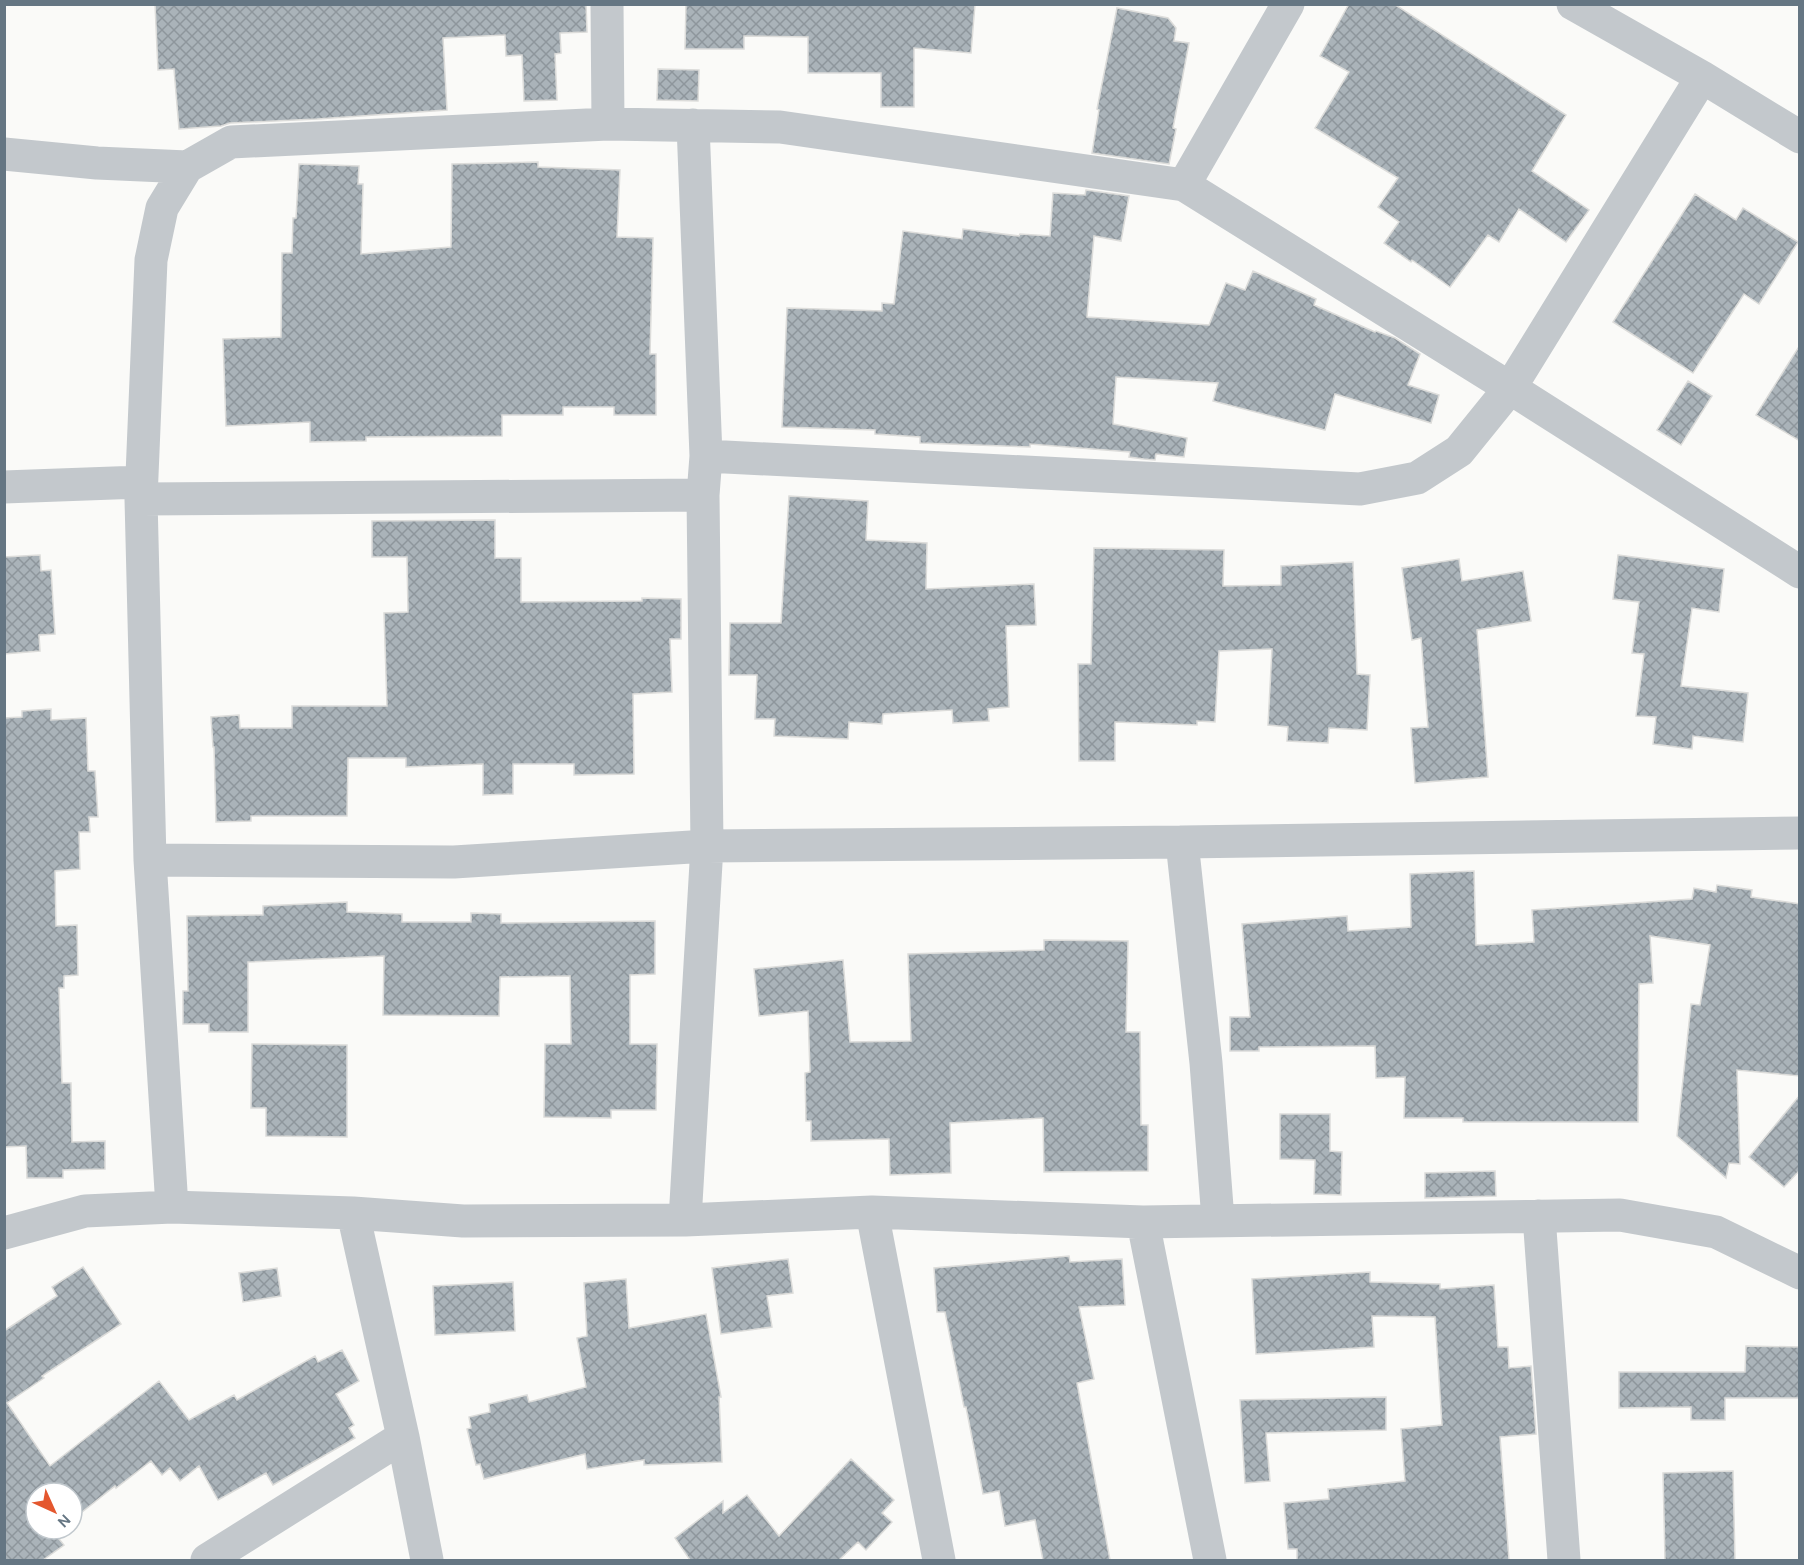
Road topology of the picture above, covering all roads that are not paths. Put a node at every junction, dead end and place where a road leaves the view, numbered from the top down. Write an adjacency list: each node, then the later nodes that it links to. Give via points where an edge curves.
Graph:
1 (607, 4): 5 (street)
2 (1288, 4): 10 (street)
3 (1573, 4): 4 (street)
4 (1702, 77): 7 (street); 11 (street)
5 (608, 124): 6 (street); 9 (street, via 231,142)
6 (693, 125): 10 (street, via 780,127); 12 (street)
7 (1800, 137)
8 (4, 154): 9 (street)
9 (187, 167): 14 (street, via 162,208 151,260)
10 (1184, 185): 11 (street)
11 (1510, 388): 12 (street, via 1459,451 1417,478 1360,489); 16 (street)
12 (706, 456): 15 (street)
13 (4, 487): 14 (street)
14 (141, 490): 15 (street); 20 (street)
15 (703, 495): 19 (street)
16 (1800, 572)
17 (1800, 833): 18 (street)
18 (1182, 842): 19 (street); 26 (street)
19 (706, 846): 20 (street, via 454,862); 25 (street)
20 (150, 860): 21 (street)
21 (172, 1207): 23 (street); 28 (street, via 85,1211)
22 (872, 1212): 25 (street); 27 (street); 33 (street)
23 (353, 1213): 25 (street, via 463,1221); 30 (street)
24 (1539, 1216): 26 (street); 29 (street, via 1620,1215 1716,1232); 35 (street)
25 (685, 1220)
26 (1218, 1220): 27 (street)
27 (1143, 1222): 34 (street)
28 (4, 1233)
29 (1800, 1273)
30 (403, 1437): 31 (street); 32 (street)
31 (207, 1560)
32 (428, 1560)
33 (939, 1560)
34 (1210, 1560)
35 (1564, 1560)

